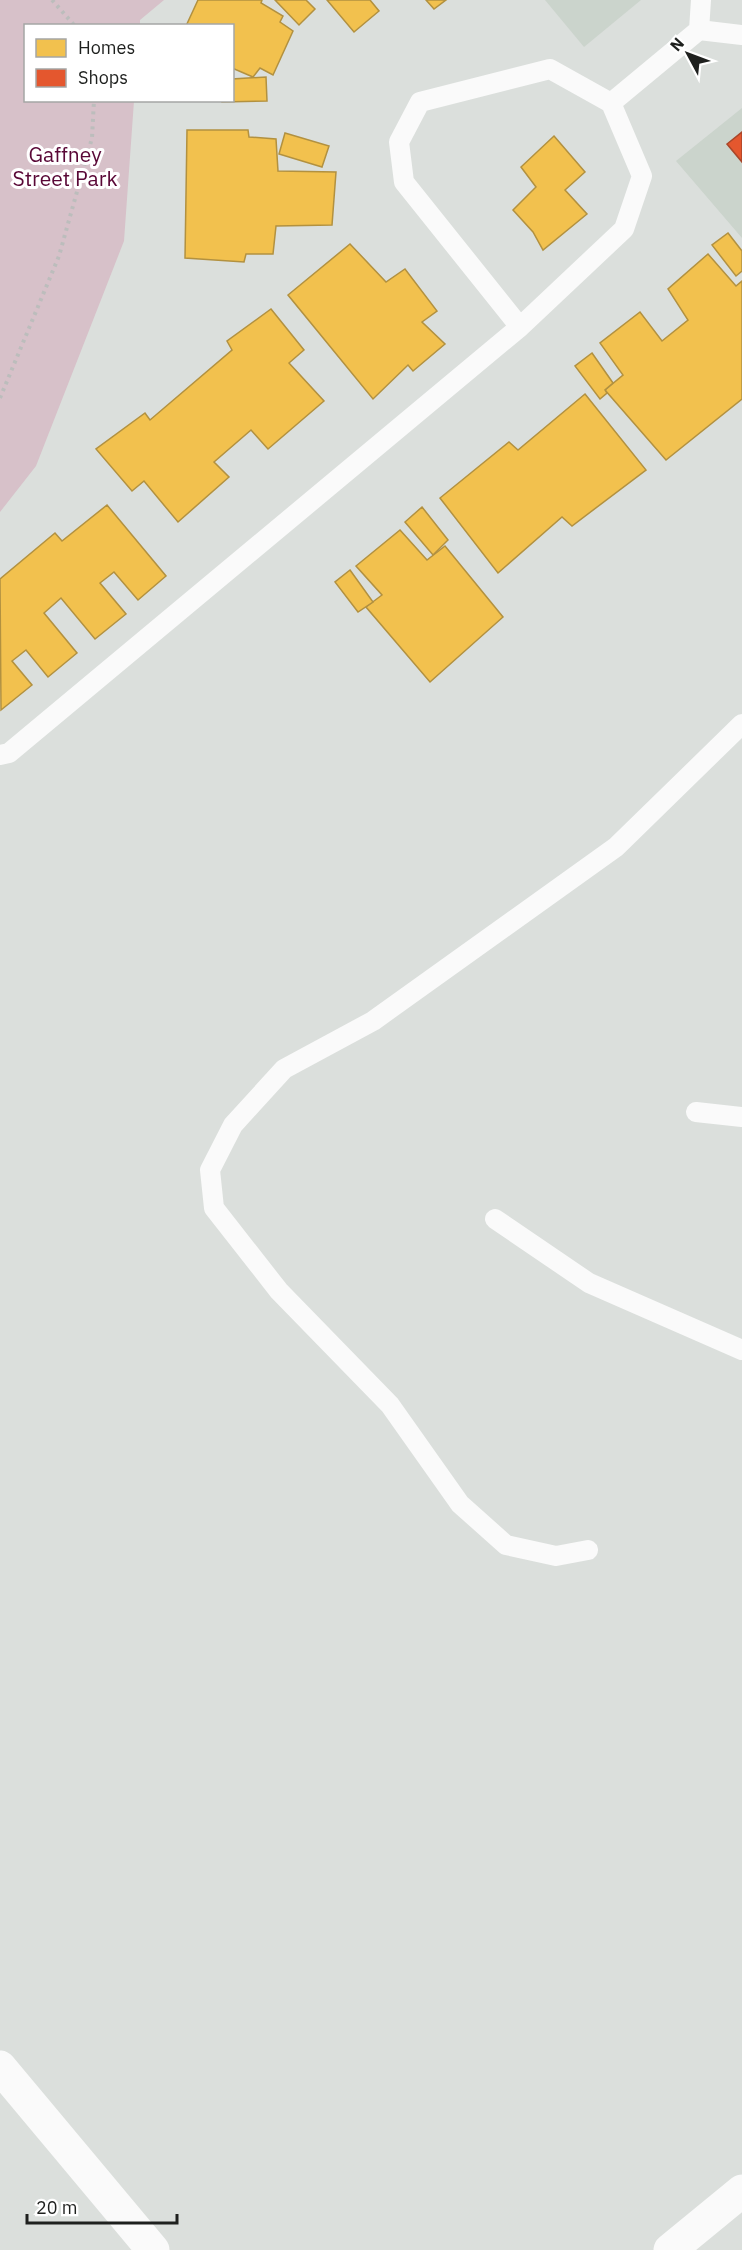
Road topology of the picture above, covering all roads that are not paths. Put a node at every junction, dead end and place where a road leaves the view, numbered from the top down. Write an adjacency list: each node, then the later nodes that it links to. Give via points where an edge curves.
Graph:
1 (701, 0): 2 (lane)
2 (699, 30): 3 (lane); 4 (lane)
3 (742, 34)
4 (611, 104): 5 (lane, via 642,176 624,229); 5 (lane, via 550,69 420,102 399,142 404,182)
5 (520, 327): 7 (lane, via 9,753)
6 (742, 724): 12 (lane, via 616,847 373,1021 284,1069 233,1125 210,1170 214,1208 279,1292 390,1405 460,1504 506,1545 556,1556)
7 (0, 754)
8 (696, 1112): 9 (lane)
9 (742, 1117)
10 (495, 1219): 11 (lane, via 589,1282)
11 (742, 1350)
12 (588, 1550)
13 (0, 2067): 15 (street)
14 (742, 2191): 16 (street)
15 (153, 2250)
16 (670, 2250)

